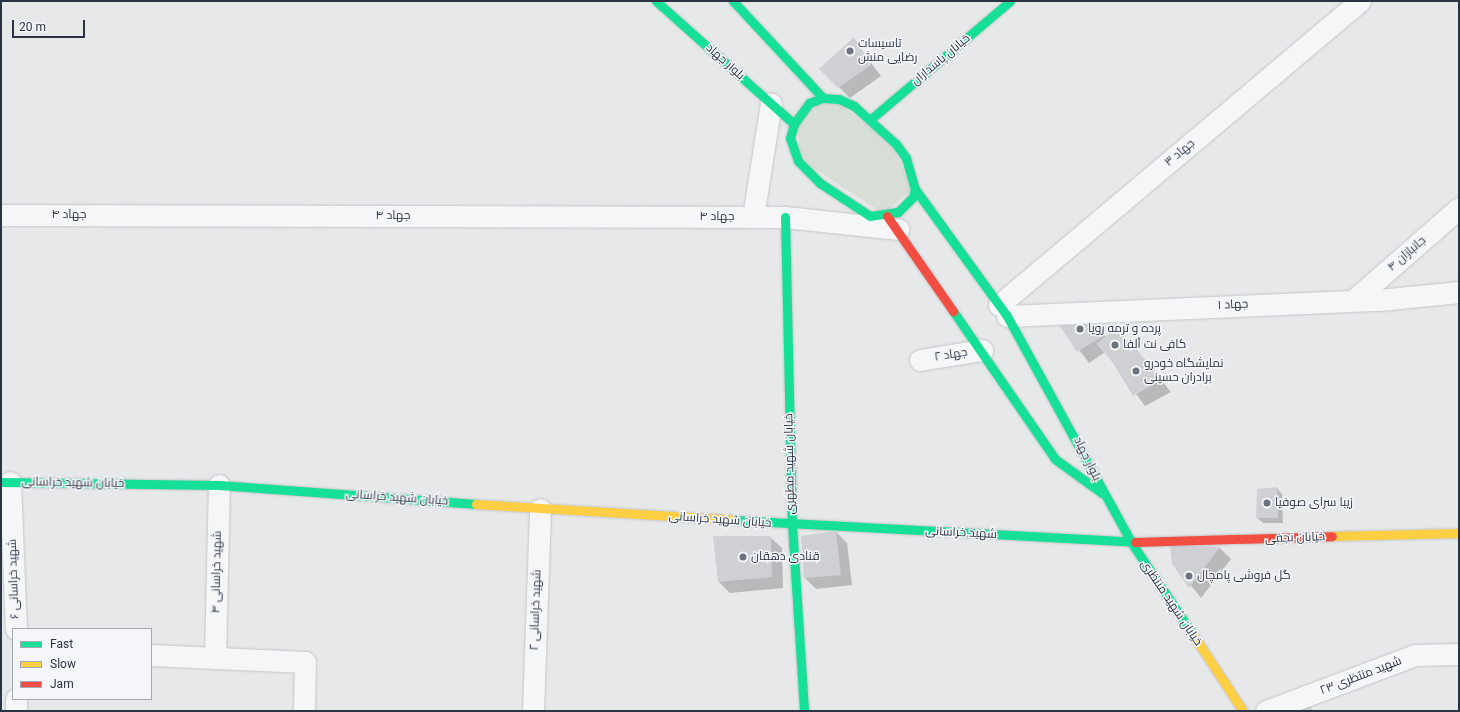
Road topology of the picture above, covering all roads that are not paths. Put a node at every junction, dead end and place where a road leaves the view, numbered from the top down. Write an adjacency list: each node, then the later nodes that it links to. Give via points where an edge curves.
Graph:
1 (656, 1): 6 (street, بلوار جهاد)
2 (733, 1): 5 (street)
3 (1010, 1): 7 (street, خیابان پاسداران)
4 (1360, 1): 17 (street, جهاد ۳)
5 (822, 98): 7 (street, بلوار جهاد, via 839,99); 8 (street, via 809,103)
6 (771, 103): 8 (street, بلوار جهاد); 12 (street)
7 (871, 119): 9 (street, بلوار جهاد, via 906,158)
8 (794, 124): 14 (street, via 790,138 798,161 820,183 870,216)
9 (915, 189): 14 (street, via 913,197 898,212); 17 (street, بلوار جهاد)
10 (1459, 208): 16 (street, جانبازان ۴)
11 (1, 215): 12 (street, جهاد ۴)
12 (753, 217): 13 (street, جهاد ۴)
13 (785, 217): 14 (street, جهاد ۴); 24 (street, خیابان شهید مطهری)
14 (893, 223): 18 (street, بلوار جهاد)
15 (1459, 292): 16 (street, جهاد ۱)
16 (1355, 299): 17 (street, جهاد ۱)
17 (1003, 310): 22 (street, بلوار جهاد, via 1079,442)
18 (982, 350): 19 (street, جهاد ۲); 22 (street, بلوار جهاد, via 1055,459)
19 (920, 360)
20 (5, 482): 21 (street, خیابان شهید خراسانی); 27 (street, شهید خراسانی ۶)
21 (219, 485): 23 (street, خیابان شهید خراسانی); 30 (street, شهید خراسانی ۴)
22 (1103, 494): 26 (street, خیابان شهید منتظری)
23 (540, 509): 24 (street, خیابان شهید خراسانی); 34 (street, شهید خراسانی ۲)
24 (792, 524): 26 (street, شهید خراسانی); 35 (street, خیابان شهید مطهری)
25 (1459, 533): 26 (street, خیابان نجفی)
26 (1131, 542): 36 (street, خیابان شهید منتظری)
27 (16, 628)
28 (1458, 654): 37 (street, شهید منتظری ۲۳, via 1415,655)
29 (152, 655): 30 (street)
30 (215, 658): 33 (street, via 305,662)
31 (16, 700): 32 (street)
32 (16, 711)
33 (304, 711)
34 (532, 711)
35 (804, 711)
36 (1243, 711)
37 (1266, 711)

